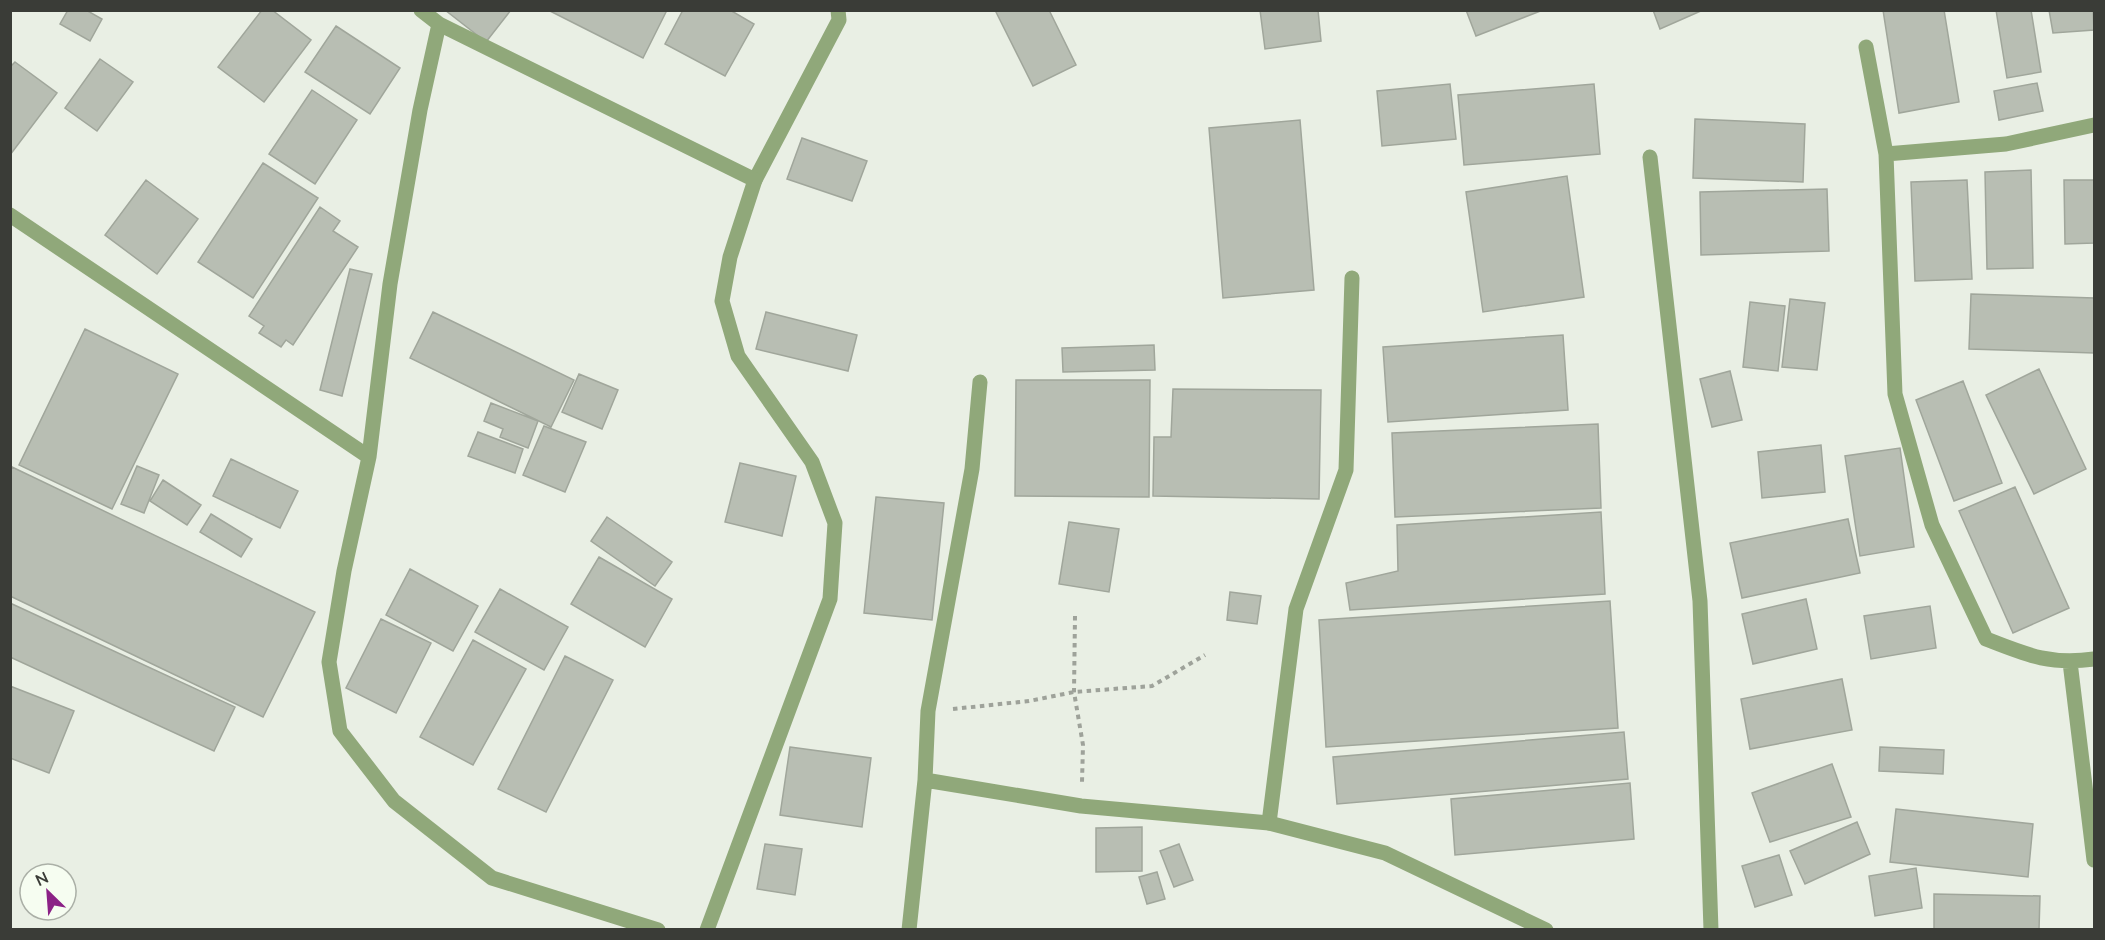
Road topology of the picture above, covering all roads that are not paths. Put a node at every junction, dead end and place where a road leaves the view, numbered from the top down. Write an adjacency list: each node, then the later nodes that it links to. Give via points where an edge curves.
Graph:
1 (420, 10): 3 (street)
2 (838, 10): 8 (street, via 839,20)
3 (439, 24): 8 (street); 12 (street, via 390,284)
4 (1866, 46): 6 (street)
5 (2094, 125): 6 (street, via 2007,144)
6 (1886, 154): 14 (street, via 1895,393 1932,525 1986,639 2032,657)
7 (1650, 157): 22 (street, via 1700,601)
8 (755, 180): 19 (street, via 730,257 722,301 738,356 812,462 835,523 831,588)
9 (10, 215): 12 (street)
10 (1352, 278): 16 (street, via 1346,470 1296,609)
11 (980, 382): 15 (street, via 972,469 928,711)
12 (369, 457): 18 (street, via 329,662 340,731 393,801 492,878)
13 (2094, 658): 14 (street)
14 (2070, 662): 17 (street)
15 (925, 780): 16 (street, via 1081,806); 20 (street)
16 (1269, 823): 21 (street, via 1385,853)
17 (2094, 860)
18 (658, 930)
19 (707, 930)
20 (909, 930)
21 (1546, 930)
22 (1711, 930)

